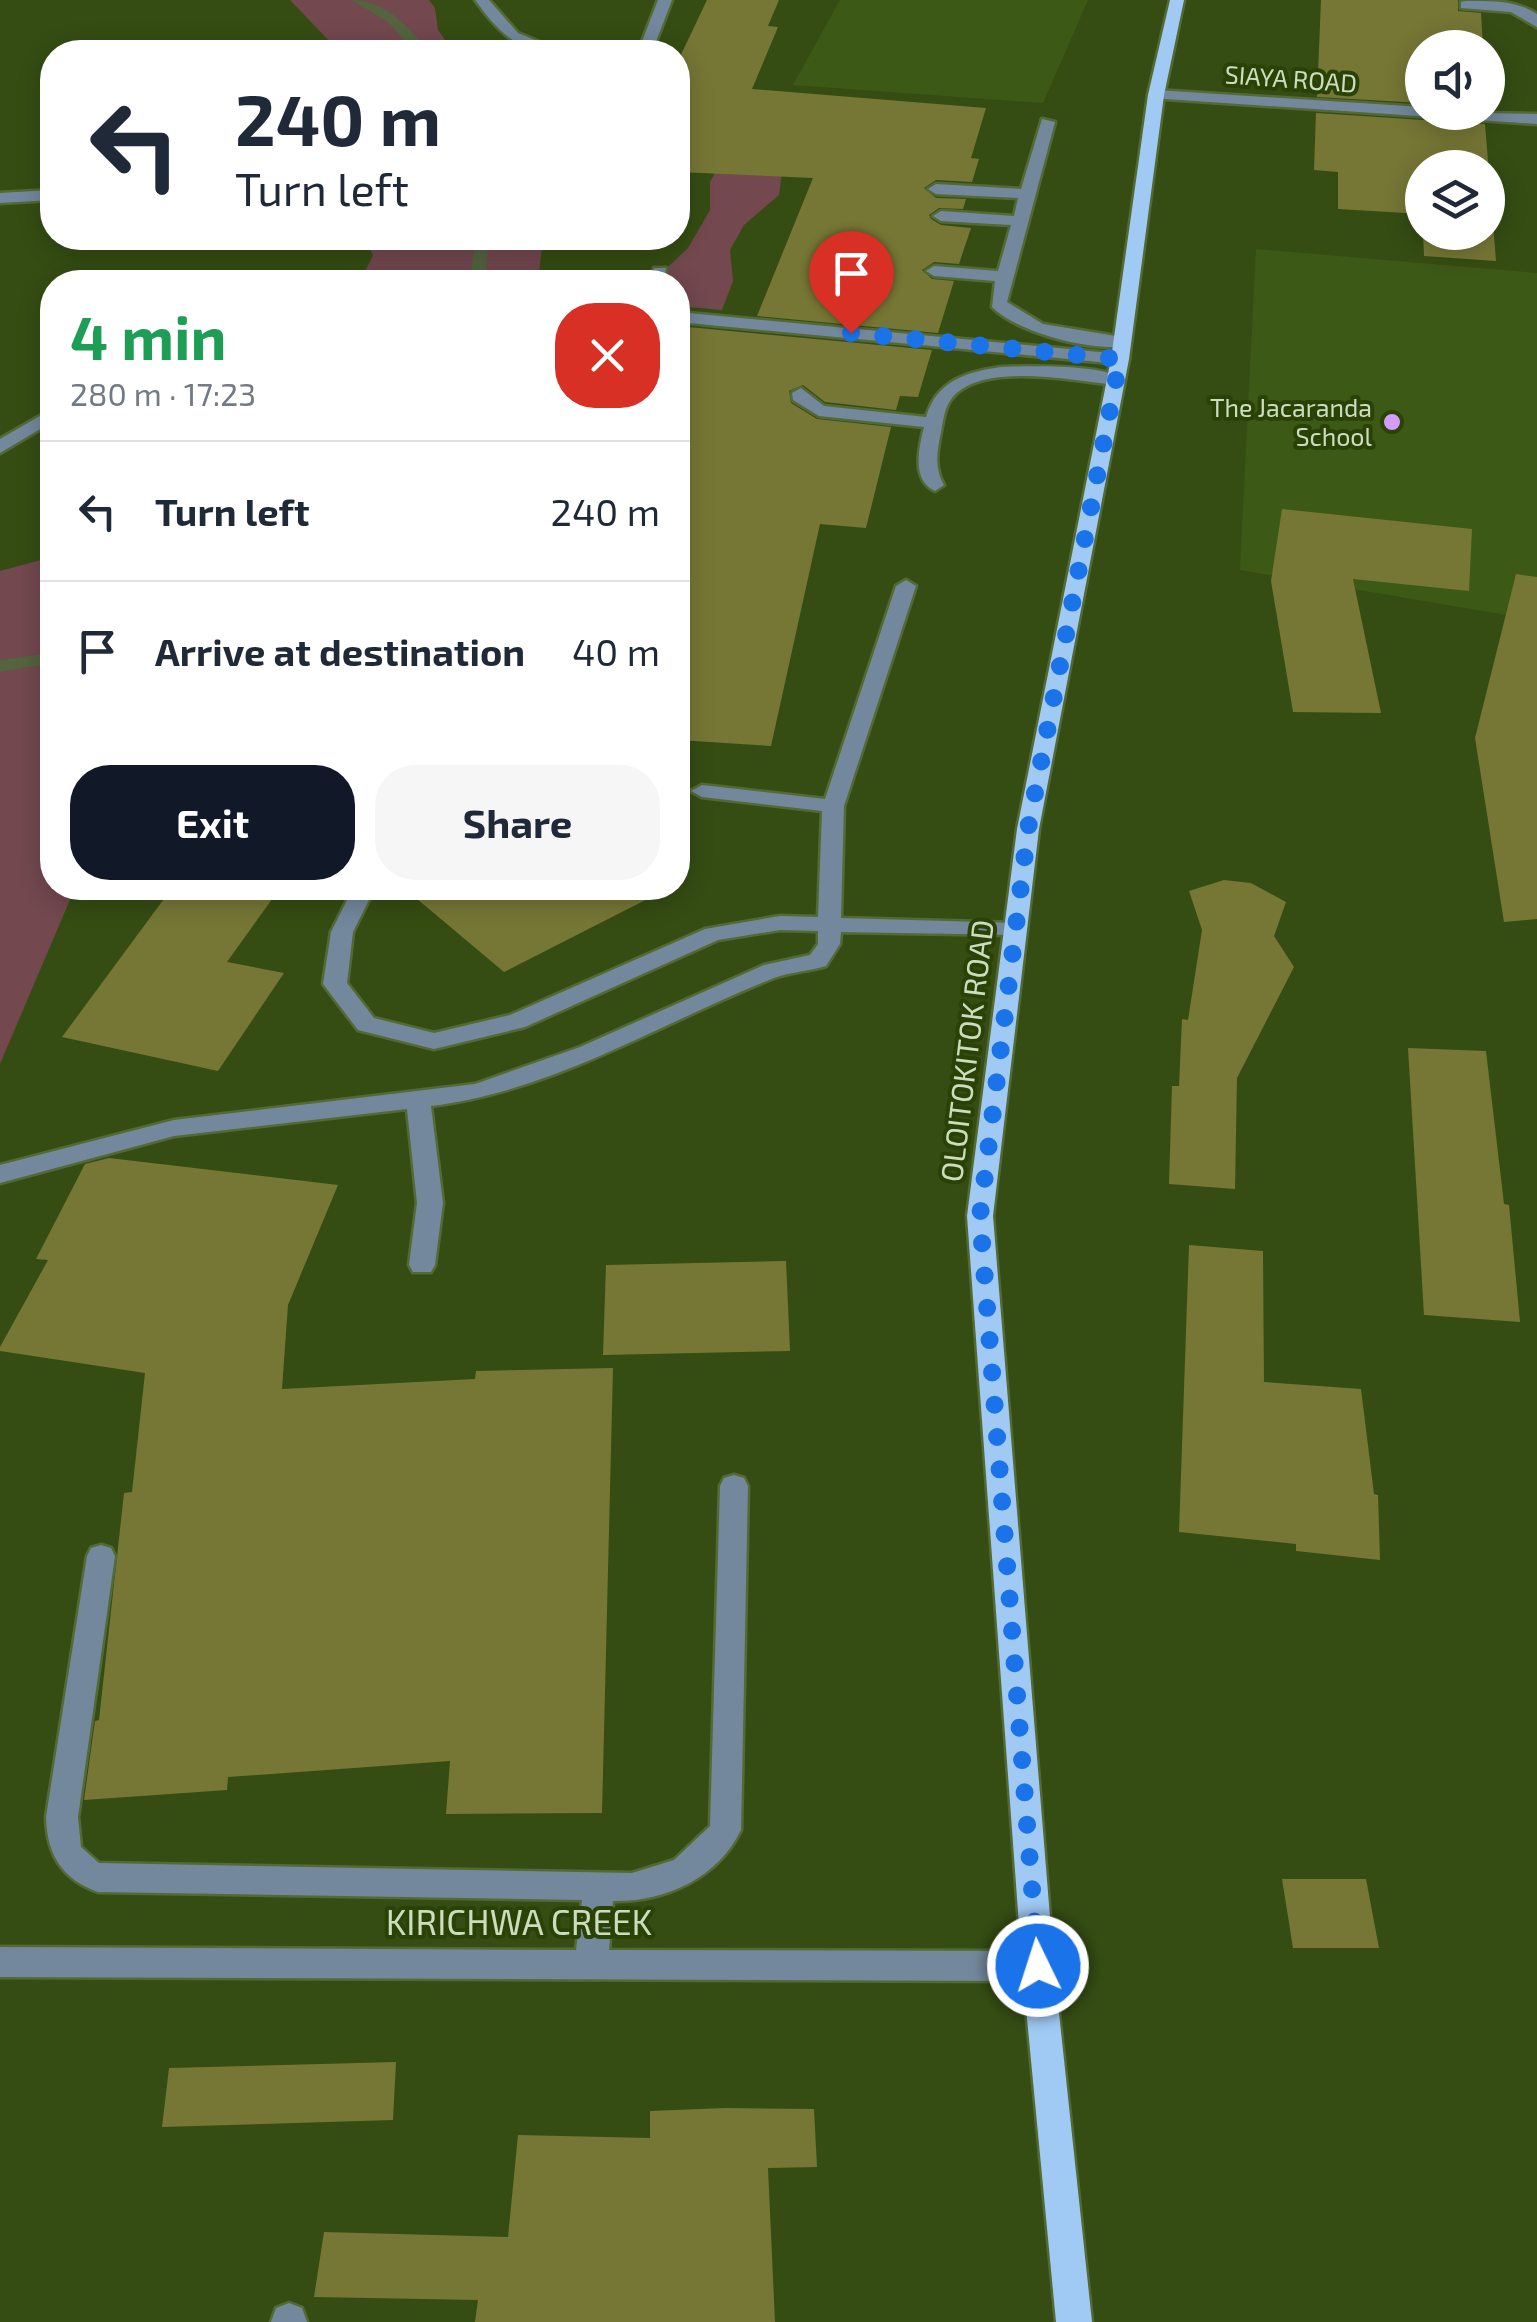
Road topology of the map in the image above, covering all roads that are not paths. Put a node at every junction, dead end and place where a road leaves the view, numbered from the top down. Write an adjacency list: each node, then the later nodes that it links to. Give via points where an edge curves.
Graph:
1 (482, 0): 6 (street)
2 (665, 0): 7 (street)
3 (1176, 0): 8 (main road, OLOITOKITOK ROAD)
4 (1466, 5): 5 (street, via 1514,8)
5 (1537, 23)
6 (514, 40)
7 (649, 40)
8 (1156, 95): 9 (street, SIAYA ROAD); 22 (main road, OLOITOKITOK ROAD)
9 (1405, 111)
10 (1505, 117): 11 (street)
11 (1537, 119)
12 (1047, 122): 14 (street)
13 (936, 189): 14 (street)
14 (1027, 194): 18 (street)
15 (40, 196): 16 (street)
16 (0, 198)
17 (941, 216): 18 (street)
18 (1020, 221): 20 (street)
19 (934, 271): 20 (street)
20 (1005, 277): 22 (street, via 998,303 1017,318)
21 (690, 318): 22 (street)
22 (1120, 360): 25 (street, via 1002,370 965,382 943,397); 33 (main road, OLOITOKITOK ROAD, via 1028,829)
23 (801, 393): 25 (street, via 820,412)
24 (40, 422): 26 (street)
25 (934, 423): 27 (street, via 928,474)
26 (0, 447)
27 (935, 485)
28 (906, 586): 30 (street)
29 (702, 791): 30 (street)
30 (833, 806): 32 (street)
31 (358, 900): 32 (street, via 342,932 335,984 366,1024 434,1041 516,1021 713,934 780,923)
32 (830, 925): 33 (street); 34 (street, via 829,944 818,961 772,970 588,1053 478,1092)
33 (1016, 930): 42 (main road, OLOITOKITOK ROAD, via 980,1216)
34 (418, 1097): 35 (street, via 174,1128); 36 (street, via 430,1203)
35 (0, 1174)
36 (422, 1265)
37 (734, 1486): 39 (street, via 724,1830 698,1865 632,1887)
38 (101, 1556): 39 (street, via 62,1817 62,1849 76,1868 98,1878)
39 (599, 1887): 41 (street)
40 (0, 1962): 41 (street, KIRICHWA CREEK)
41 (590, 1963): 42 (street, KIRICHWA CREEK)
42 (1038, 1966): 43 (main road, OLOITOKITOK ROAD)
43 (1074, 2322)

